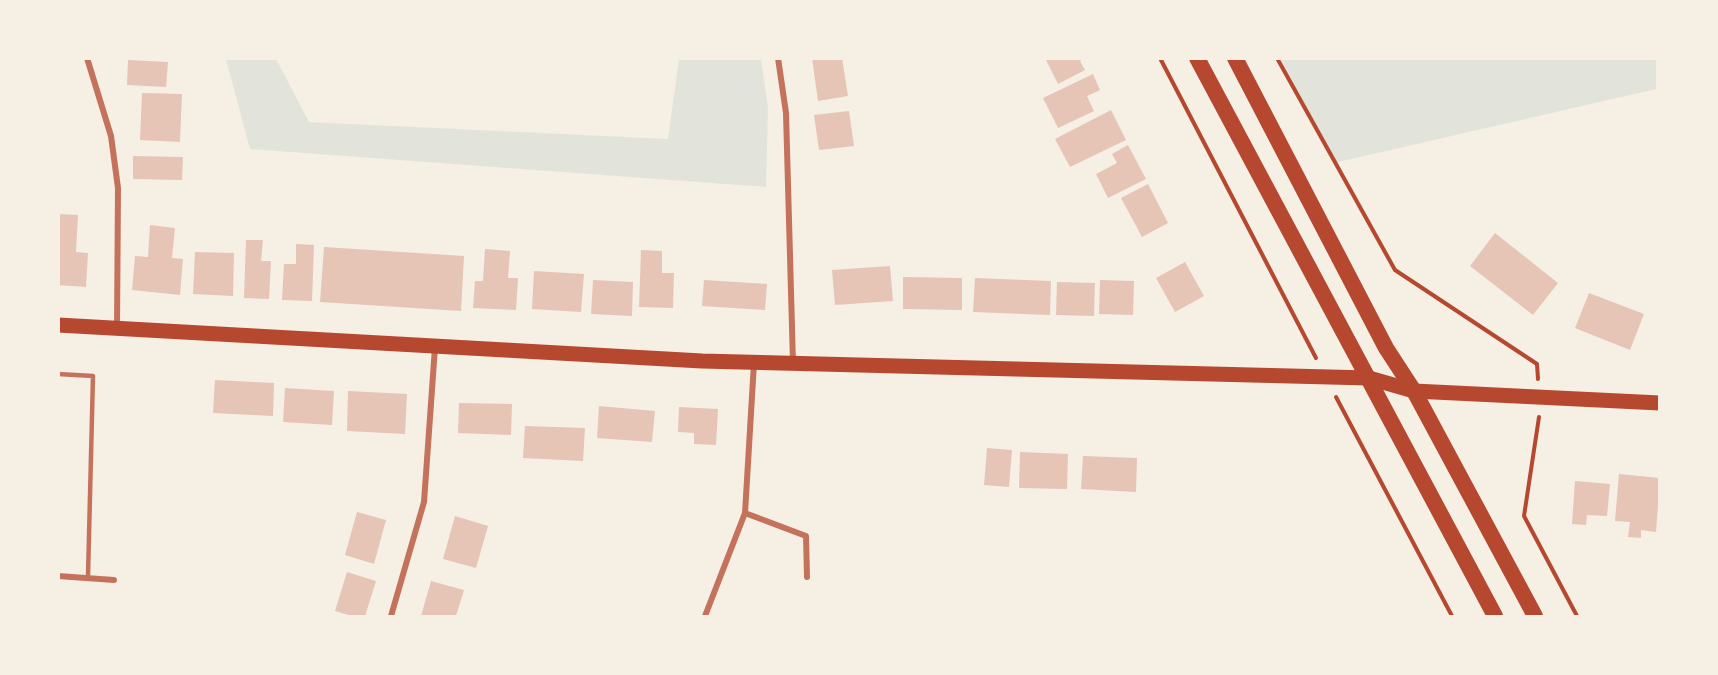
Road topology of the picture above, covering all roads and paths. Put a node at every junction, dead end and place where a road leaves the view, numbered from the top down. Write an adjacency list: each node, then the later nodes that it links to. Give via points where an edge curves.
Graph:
1 (87, 58): 8 (street, via 111,136 118,188)
2 (778, 58): 11 (street, via 786,114)
3 (1160, 58): 13 (path)
4 (1197, 58): 14 (highway)
5 (1235, 58): 15 (highway, via 1386,348)
6 (1277, 58): 16 (path, via 1395,270 1537,364)
7 (58, 325): 8 (main road)
8 (117, 329): 9 (main road)
9 (435, 346): 10 (main road); 23 (street, via 424,502)
10 (754, 362): 11 (main road); 18 (street)
11 (794, 363): 13 (main road)
12 (58, 374): 20 (lane, via 93,376)
13 (1326, 377): 14 (main road); 25 (path)
14 (1369, 378): 15 (main road); 26 (highway)
15 (1414, 392): 16 (main road); 27 (highway)
16 (1540, 398): 17 (main road); 28 (path, via 1524,516)
17 (1659, 403)
18 (745, 513): 21 (street, via 806,536); 24 (street)
19 (58, 576): 20 (street)
20 (87, 576): 22 (street)
21 (807, 577)
22 (114, 580)
23 (391, 616)
24 (705, 616)
25 (1452, 616)
26 (1495, 616)
27 (1535, 616)
28 (1577, 616)

